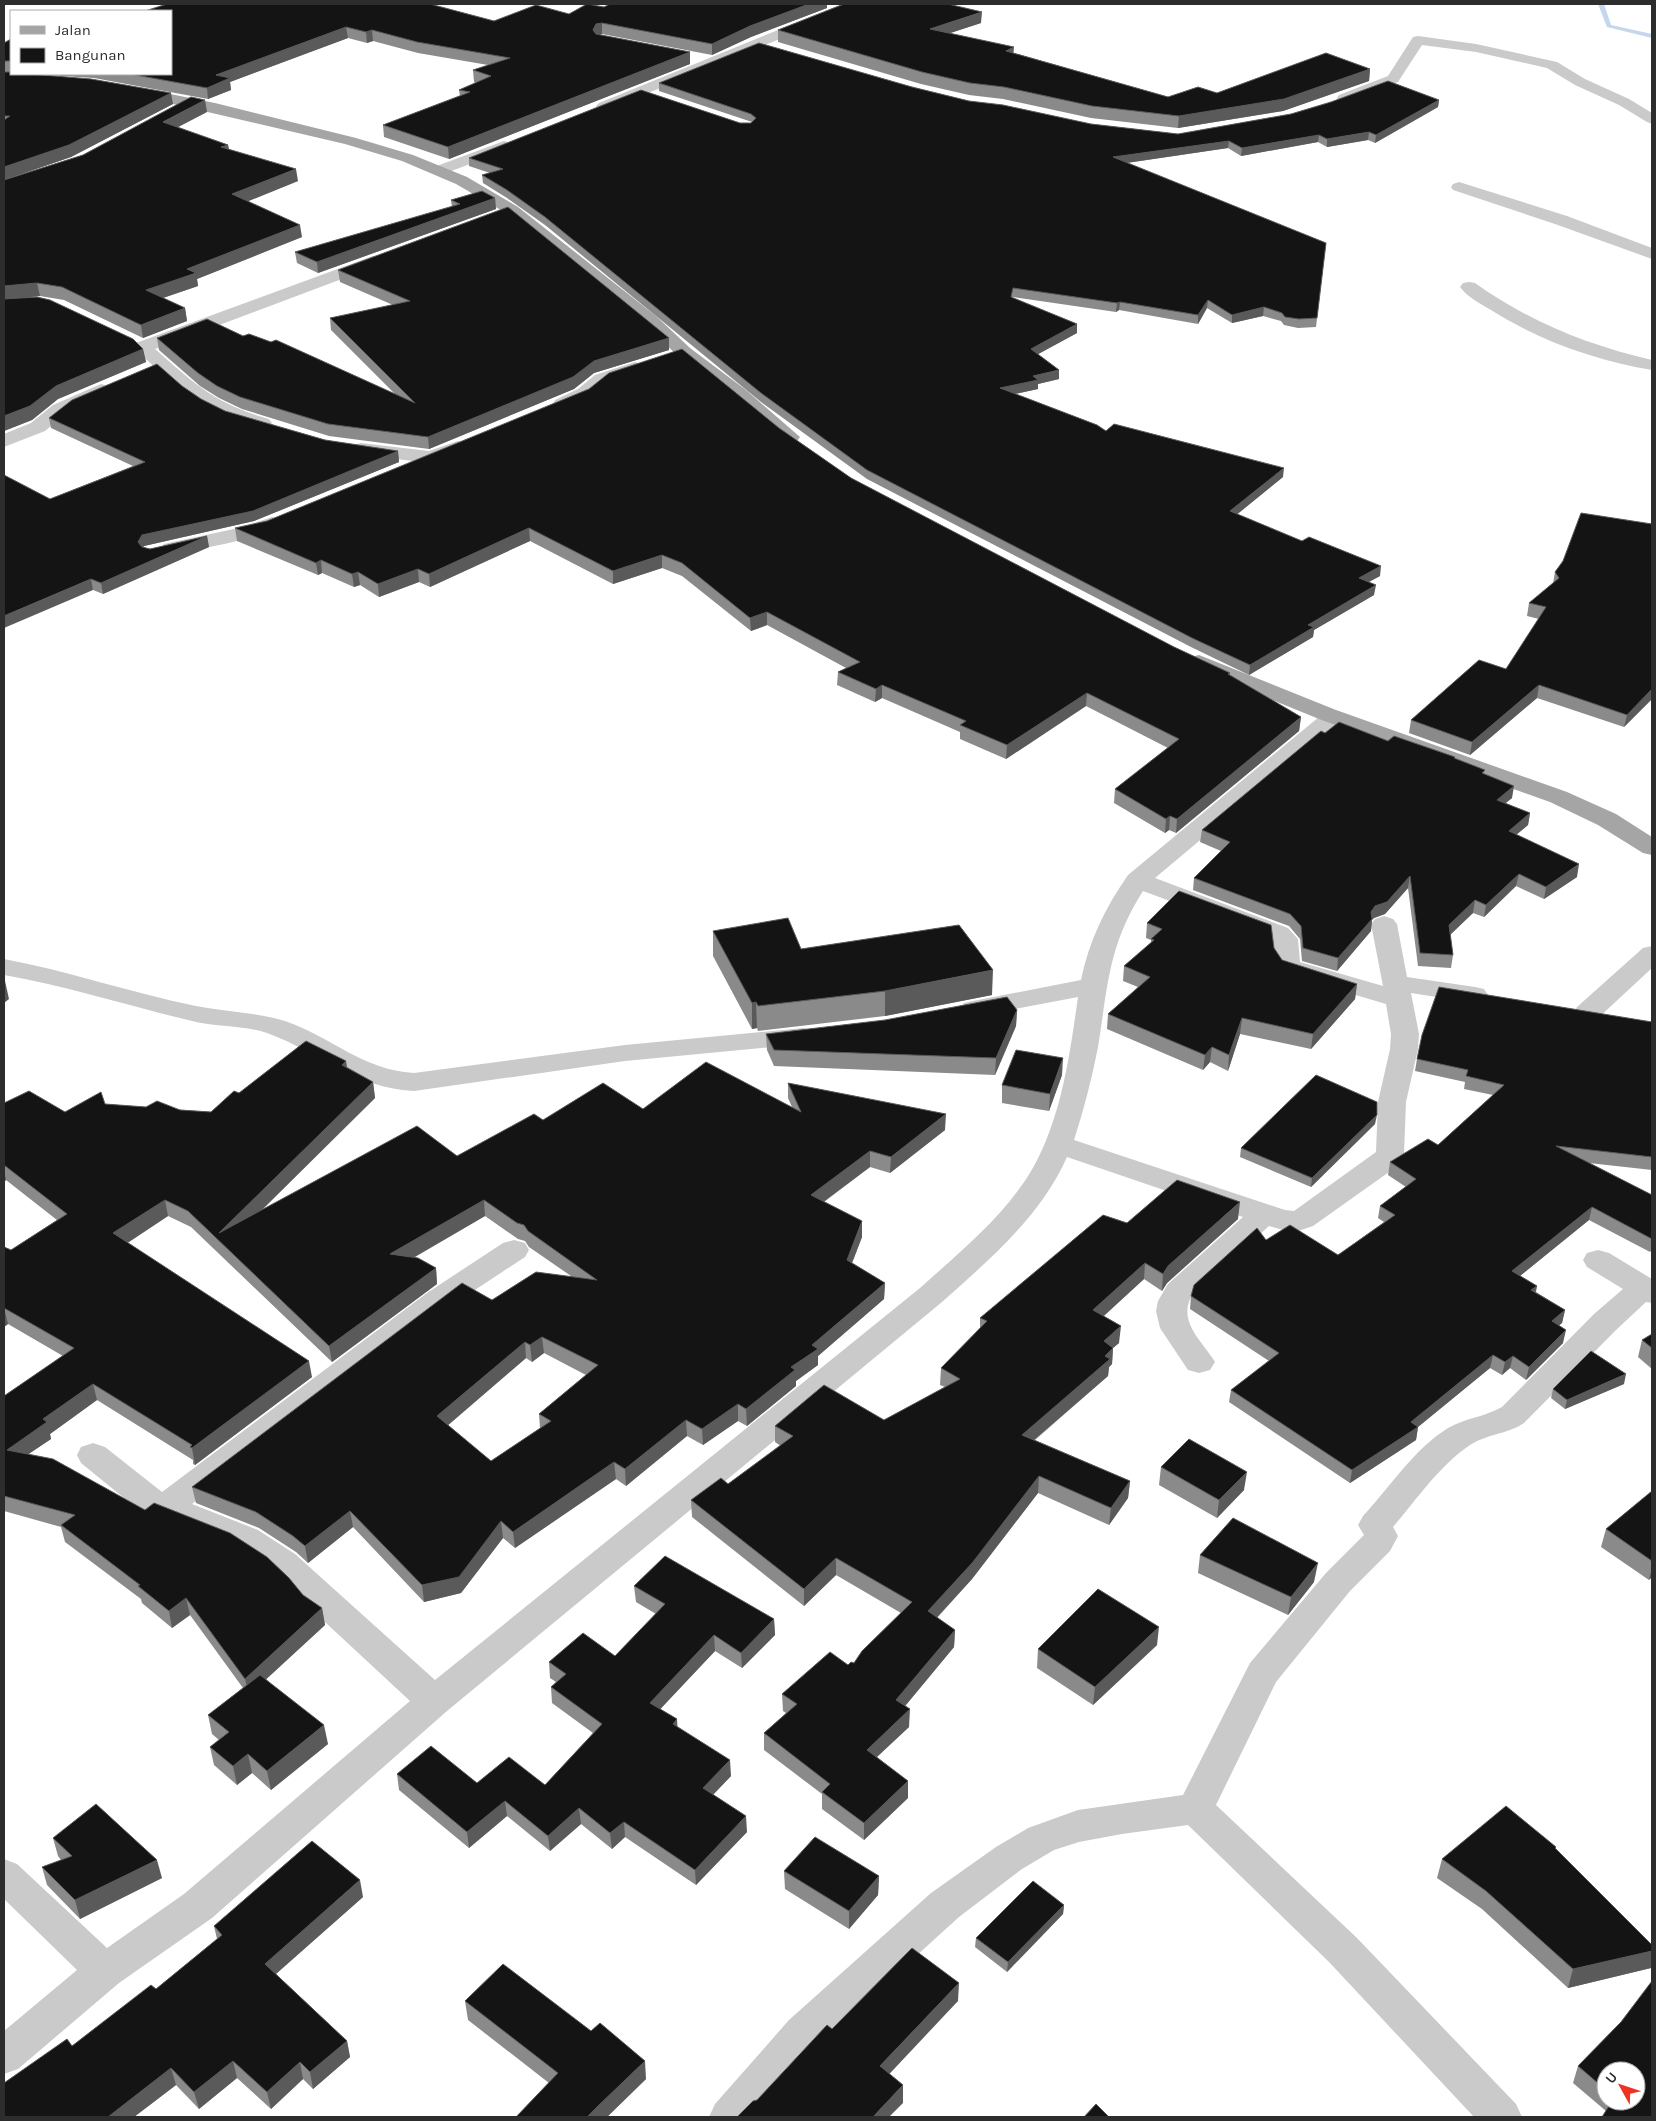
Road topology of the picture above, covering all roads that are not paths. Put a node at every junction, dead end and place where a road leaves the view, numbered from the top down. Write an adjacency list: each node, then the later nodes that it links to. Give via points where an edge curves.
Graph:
1 (852, 4): 2 (street)
2 (756, 42): 3 (street); 5 (street)
3 (784, 51)
4 (684, 56): 5 (street)
5 (711, 61): 7 (street)
6 (114, 88): 9 (main road)
7 (640, 91): 8 (street); 12 (street)
8 (665, 99)
9 (191, 102): 11 (street); 15 (main road, via 359,143)
10 (1333, 102): 13 (street, via 1393,79 1418,40 1476,48 1552,65)
11 (170, 112)
12 (586, 113)
13 (1652, 119)
14 (522, 139): 15 (street)
15 (440, 170): 17 (main road, via 484,191)
16 (1460, 187): 19 (street)
17 (512, 210): 18 (street); 22 (main road, via 650,320)
18 (494, 216)
19 (1652, 254)
20 (388, 256): 24 (street, via 135,343)
21 (1469, 287): 26 (street, via 1494,306 1555,338)
22 (684, 352): 23 (street); 34 (main road)
23 (666, 358)
24 (162, 364): 27 (street); 30 (street, via 211,404)
25 (647, 364): 29 (street, via 602,379 582,395)
26 (1652, 364)
27 (144, 372)
28 (118, 383): 31 (street, via 60,409 31,431)
29 (547, 410)
30 (279, 429)
31 (4, 441)
32 (473, 441): 35 (street)
33 (346, 446): 35 (street)
34 (805, 449)
35 (431, 458): 36 (street)
36 (395, 472)
37 (288, 517): 38 (street, via 248,532)
38 (151, 552)
39 (1182, 654): 40 (main road, via 1253,687)
40 (1333, 716): 41 (main road, via 1561,798); 42 (street)
41 (1651, 846)
42 (1137, 880): 46 (street, via 1107,934); 47 (street, via 1279,933 1285,939 1288,965 1293,969)
43 (1384, 924): 47 (street)
44 (1652, 954): 51 (street)
45 (4, 967): 53 (street, via 46,974 196,1014 272,1026 295,1034 331,1056 374,1076 404,1082 625,1054)
46 (1094, 986): 50 (street); 54 (street, via 1082,1060)
47 (1396, 991): 48 (street); 55 (street, via 1405,1034 1392,1102 1390,1154 1304,1219 1289,1221)
48 (1501, 999)
49 (1558, 1009): 51 (street)
50 (951, 1013)
51 (1587, 1013): 52 (street)
52 (1615, 1018)
53 (829, 1033)
54 (1058, 1144): 55 (street); 62 (street, via 1042,1176 1024,1200 958,1271)
55 (1264, 1214): 59 (street, via 1179,1291 1172,1302 1174,1327)
56 (514, 1250): 61 (street, via 438,1300)
57 (1598, 1260): 58 (street)
58 (1648, 1290): 63 (street, via 1605,1322 1513,1415 1503,1423 1460,1436 1422,1471 1375,1525 1381,1536 1378,1542 1338,1582 1263,1673)
59 (1199, 1362)
60 (93, 1455): 61 (street, via 152,1502)
61 (165, 1508): 62 (street, via 246,1539 265,1550)
62 (434, 1701): 65 (street, via 198,1906)
63 (1195, 1809): 67 (street, via 1078,1826 1041,1839 1009,1858 945,1905 803,2033); 68 (street, via 1343,1950)
64 (4, 1875): 65 (street)
65 (105, 1971): 66 (street)
66 (4, 2056)
67 (730, 2117)
68 (1501, 2117)

